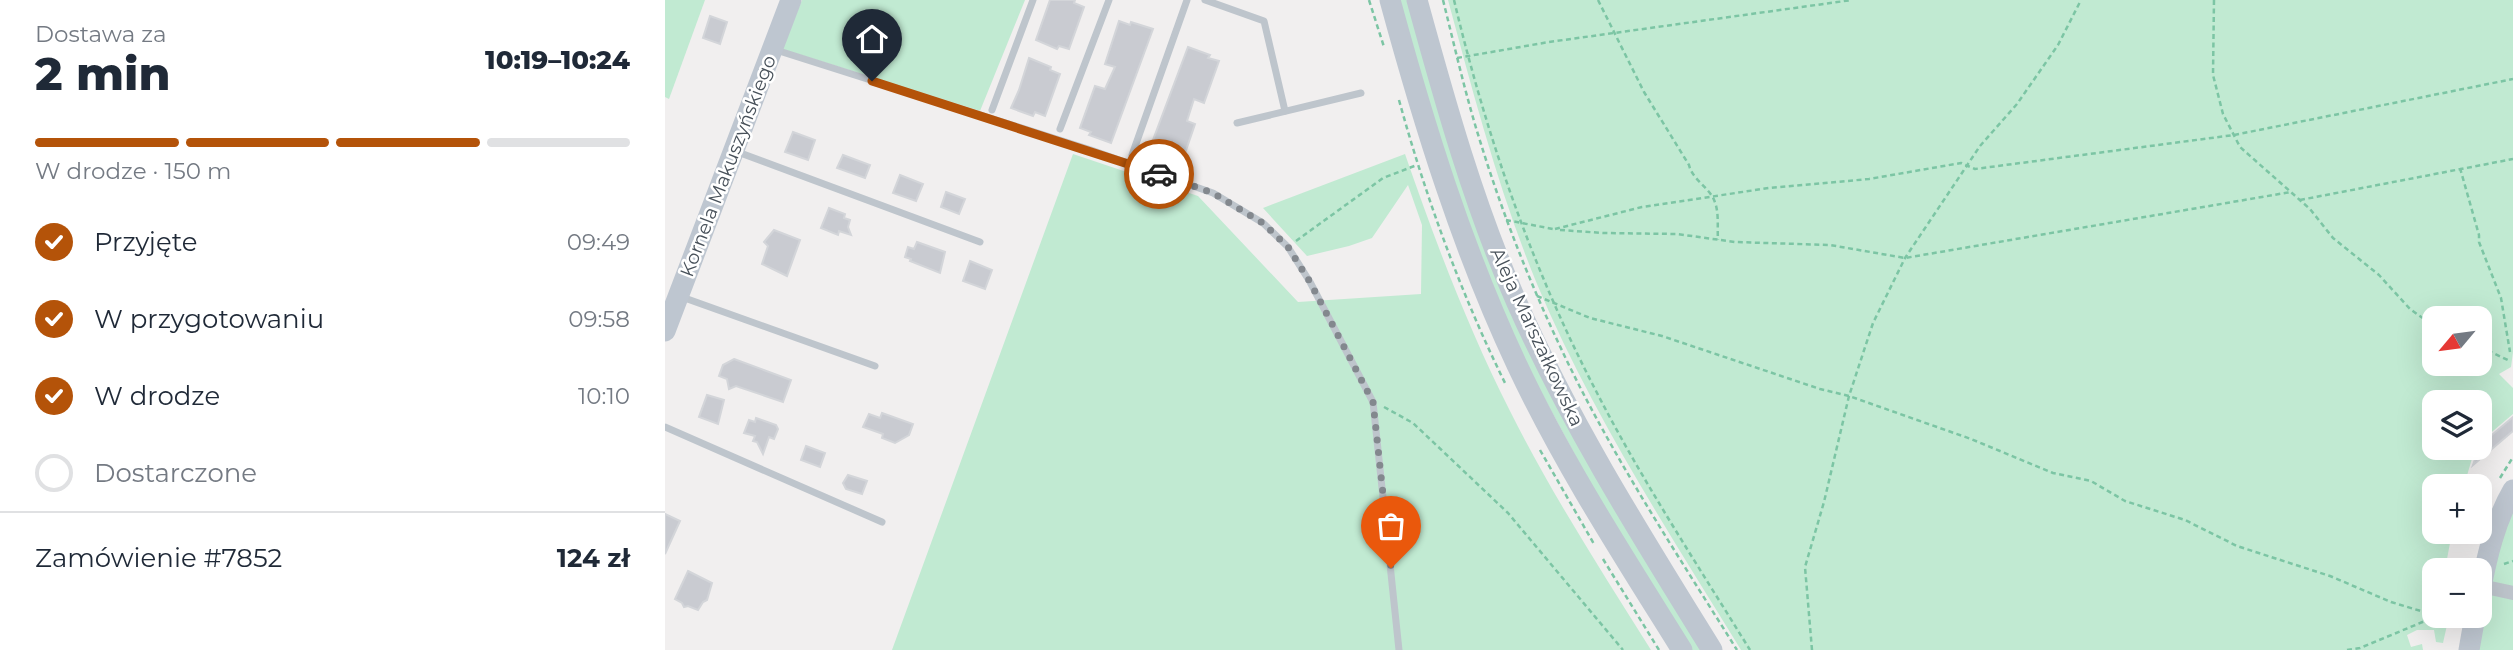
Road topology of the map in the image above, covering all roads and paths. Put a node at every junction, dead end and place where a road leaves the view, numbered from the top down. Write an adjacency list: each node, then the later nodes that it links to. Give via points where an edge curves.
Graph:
1 (791, 0): 15 (main road, Kornela Makuszyńskiego)
2 (1033, 0): 20 (lane)
3 (1109, 0): 23 (lane)
4 (1188, 0): 26 (lane)
5 (1205, 0): 21 (lane, via 1264,21)
6 (1390, 0): 65 (main road, Aleja Marszałkowska, via 1448,196 1517,365 1596,510)
7 (1416, 0): 66 (main road, Aleja Marszałkowska, via 1472,187 1517,302 1606,477)
8 (1443, 0): 17 (path)
9 (1454, 0): 16 (path)
10 (1598, 0): 14 (path)
11 (1852, 0): 14 (path)
12 (2081, 0): 29 (path, via 2058,45)
13 (2214, 0): 24 (path, via 2213,75)
14 (1615, 34): 16 (path); 32 (path, via 1691,173)
15 (772, 49): 25 (main road, Kornela Makuszyńskiego); 39 (lane, via 1213,193 1263,223)
16 (1467, 57): 17 (path); 35 (path)
17 (1457, 58): 34 (path)
18 (2513, 79): 24 (path)
19 (1361, 93): 21 (lane)
20 (992, 110)
21 (1285, 111): 22 (lane)
22 (1237, 123)
23 (1060, 129)
24 (2234, 135): 29 (path, via 1975,169); 31 (path, via 2240,147)
25 (734, 151): 38 (lane); 41 (main road, Kornela Makuszyńskiego)
26 (1132, 155)
27 (2513, 159): 30 (path)
28 (1417, 165): 39 (path, via 1383,178)
29 (1967, 166): 32 (path, via 1961,163); 40 (path)
30 (2460, 167): 33 (path); 46 (path, via 2479,242 2501,298)
31 (2291, 192): 33 (path); 40 (path)
32 (1713, 197): 36 (path, via 1642,207); 37 (path)
33 (2299, 200): 44 (path, via 2333,238)
34 (1506, 220): 35 (path); 42 (path)
35 (1521, 224): 36 (path); 43 (path)
36 (1555, 229): 37 (path, via 1677,233)
37 (1718, 240): 40 (path, via 1830,245)
38 (980, 242)
39 (1288, 247): 51 (lane)
40 (1905, 258): 50 (path, via 1873,323)
41 (679, 296): 45 (main road, Kornela Makuszyńskiego); 49 (lane)
42 (1537, 296): 43 (path); 67 (path, via 1633,483)
43 (1554, 303): 50 (path); 68 (path, via 1625,446)
44 (2422, 318)
45 (665, 331)
46 (2510, 352)
47 (2492, 353): 48 (path)
48 (2510, 361)
49 (875, 366)
50 (1849, 396): 60 (path, via 2053,472 2091,481 2125,500 2185,520 2237,546); 69 (path, via 1805,567)
51 (1373, 402): 63 (lane); 64 (path, via 1413,423 1508,513)
52 (665, 427): 54 (lane)
53 (2513, 490): 55 (main road, via 2498,520)
54 (882, 522)
55 (2488, 558)
56 (2513, 561): 57 (path)
57 (2501, 566)
58 (2492, 590): 59 (street)
59 (2513, 593)
60 (2422, 611)
61 (2422, 621): 70 (path)
62 (2473, 628): 71 (main road)
63 (1399, 650)
64 (1623, 650)
65 (1682, 650)
66 (1712, 650)
67 (1737, 650)
68 (1750, 650)
69 (1812, 650)
70 (2347, 650)
71 (2469, 650)

